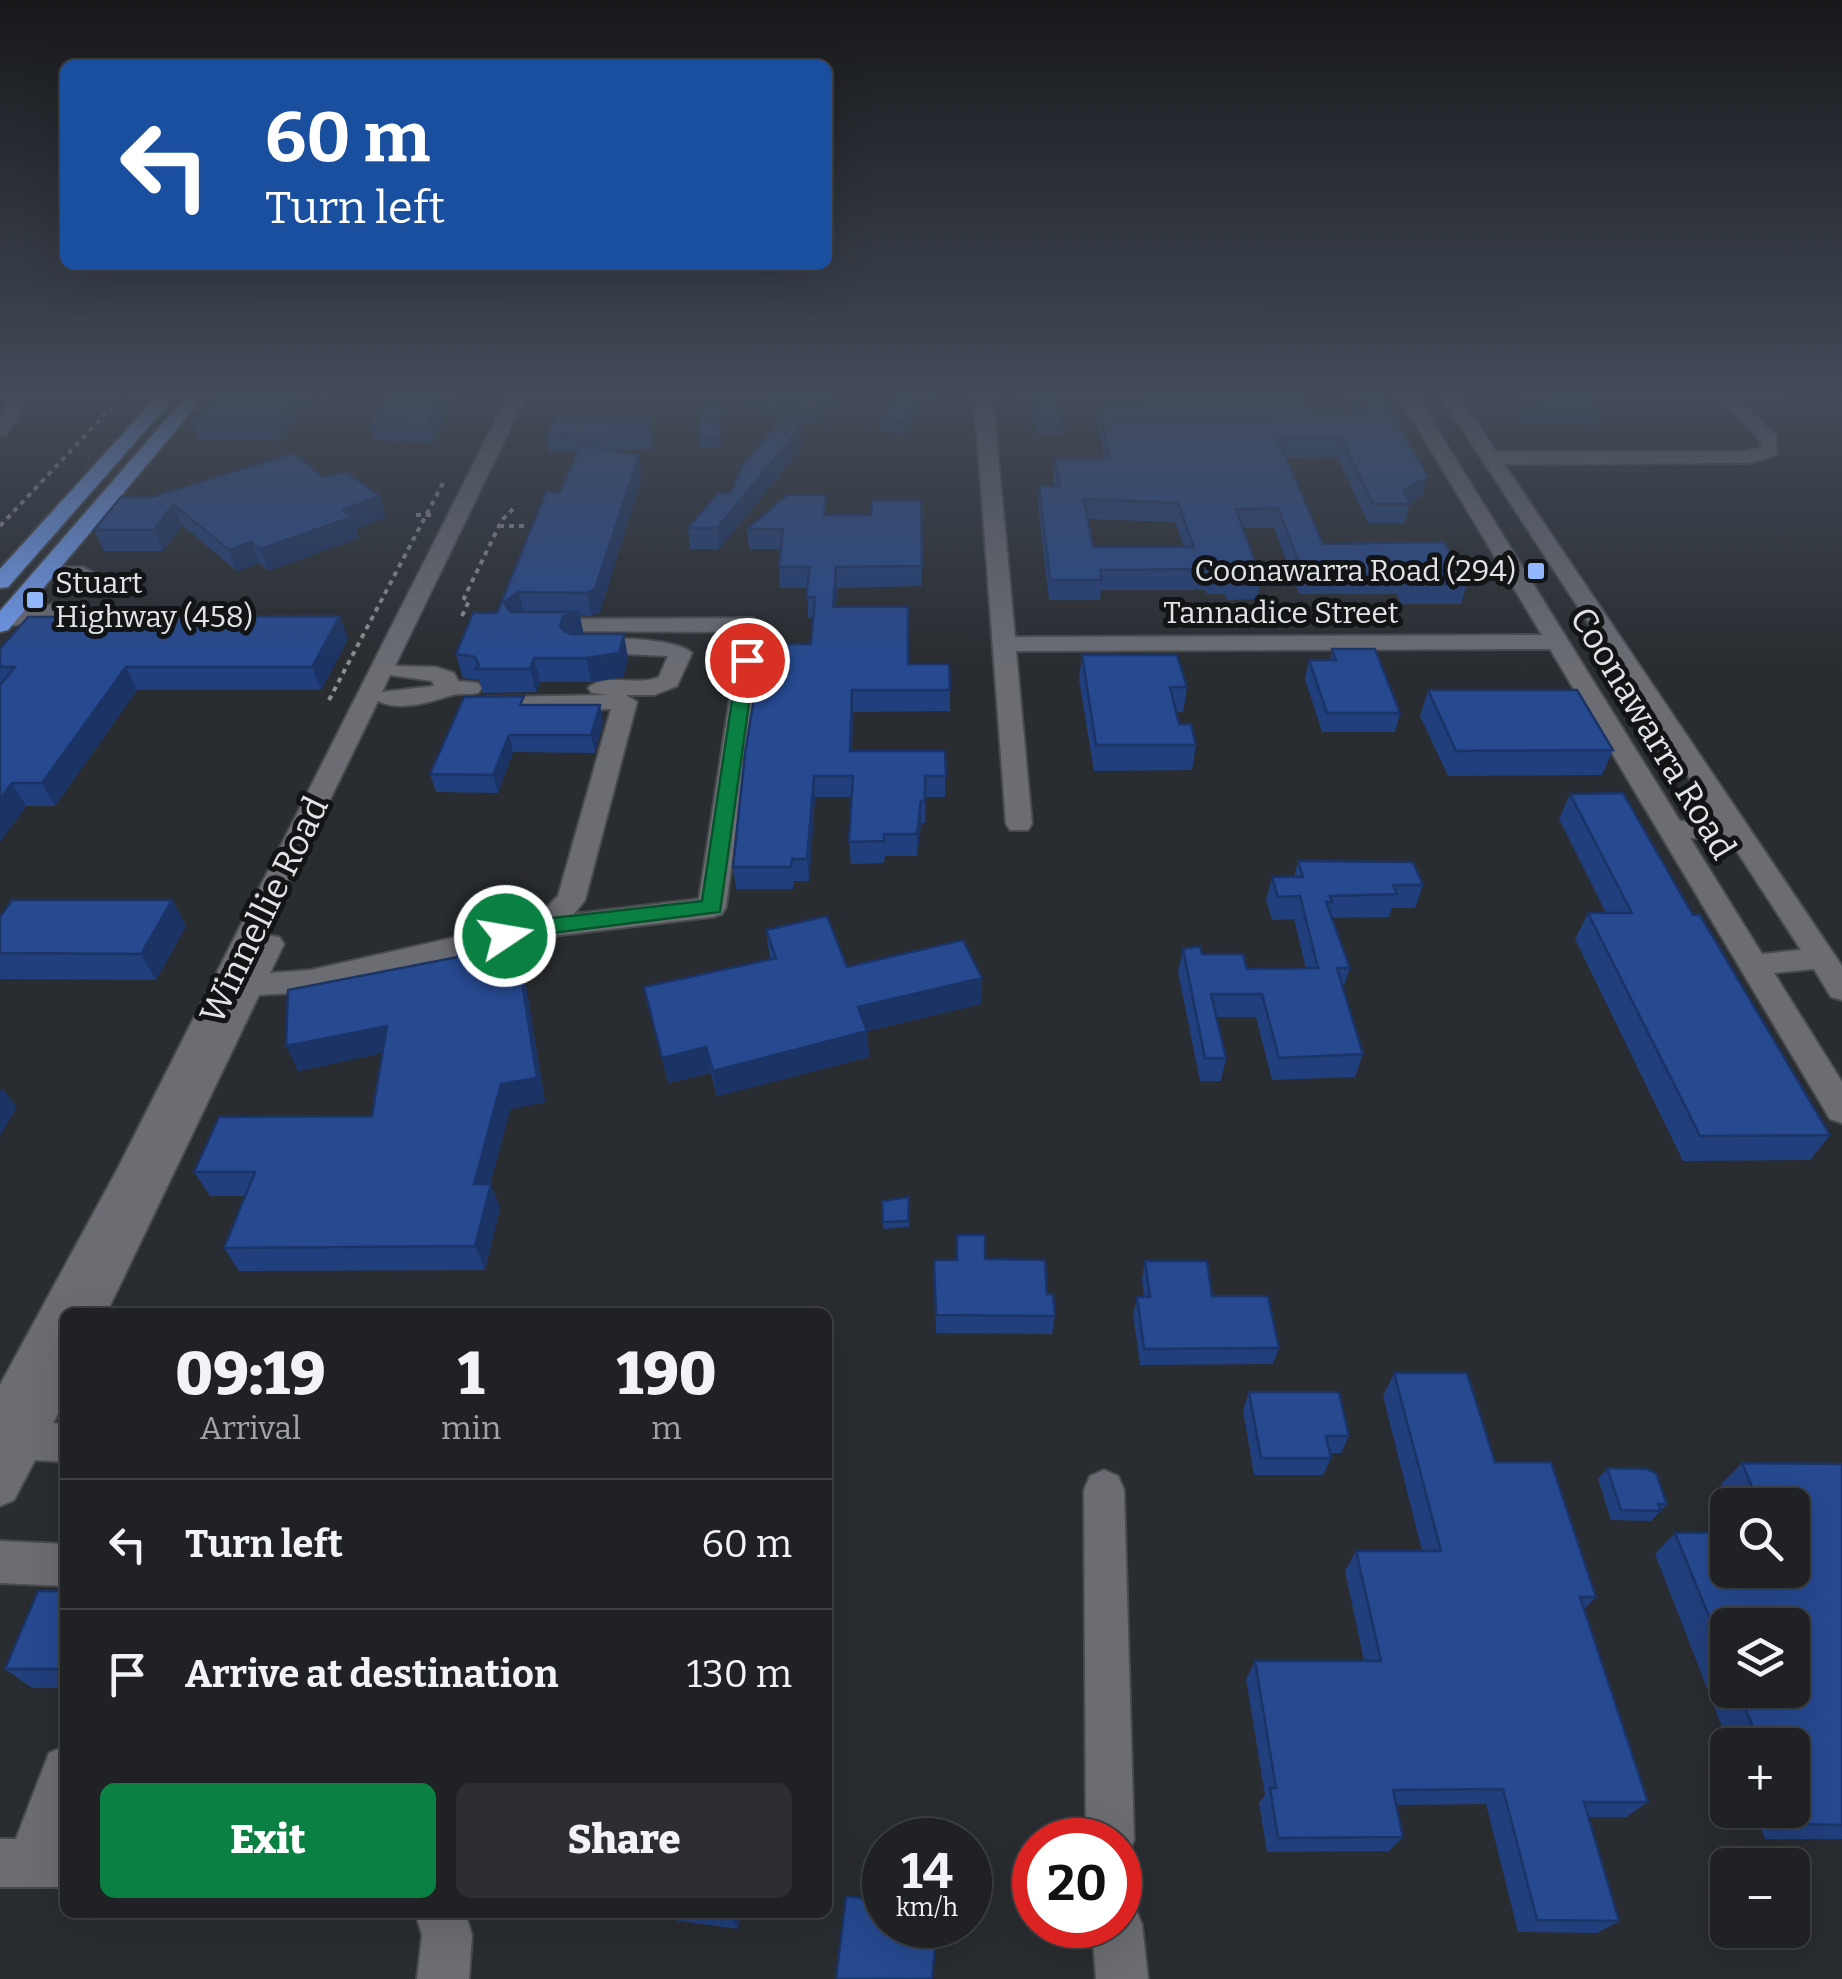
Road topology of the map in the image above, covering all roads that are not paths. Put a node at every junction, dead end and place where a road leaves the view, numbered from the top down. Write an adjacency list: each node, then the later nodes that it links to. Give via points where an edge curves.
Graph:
1 (87, 484): 8 (highway)
2 (120, 484): 9 (highway)
3 (473, 484): 32 (street, Winnellie Road)
4 (490, 484): 19 (street, Winnellie Road)
5 (991, 484): 17 (street)
6 (1461, 484): 16 (street, Coonawarra Road)
7 (1508, 484): 25 (street)
8 (36, 542): 9 (highway); 12 (highway)
9 (71, 542): 10 (highway)
10 (44, 573): 11 (street); 14 (highway)
11 (83, 573)
12 (0, 582)
13 (53, 611): 14 (street)
14 (1, 623)
15 (524, 626): 26 (street, via 752,625 712,907)
16 (1557, 642): 17 (street, Tannadice Street); 24 (street, Coonawarra Road)
17 (1004, 644): 23 (street)
18 (580, 646): 20 (street, via 681,653 669,682 654,688)
19 (400, 672): 21 (street, via 436,674); 22 (street, Winnellie Road)
20 (497, 688)
21 (460, 693): 22 (street); 26 (street, via 625,702 571,900)
22 (388, 698): 29 (street, Winnellie Road)
23 (1019, 824)
24 (1671, 829): 25 (street); 28 (street, Coonawarra Road)
25 (1738, 831): 27 (street)
26 (544, 927): 29 (street, via 311,982)
27 (1822, 958): 28 (street); 30 (street)
28 (1754, 965): 31 (street, Coonawarra Road)
29 (250, 985): 33 (street, Winnellie Road)
30 (1842, 990)
31 (1842, 1110)
32 (68, 1308)
33 (91, 1308)
34 (60, 1325): 36 (street, Winnellie Road)
35 (60, 1367): 36 (street, Winnellie Road)
36 (8, 1434): 37 (street); 38 (street, Winnellie Road)
37 (60, 1441)
38 (0, 1486)
39 (1104, 1490): 43 (street)
40 (0, 1562): 41 (street)
41 (60, 1565)
42 (60, 1783): 44 (street)
43 (1108, 1818)
44 (32, 1863)
45 (442, 1918): 47 (street, via 447,1935)
46 (1119, 1948): 48 (street)
47 (442, 1979)
48 (1122, 1979)

